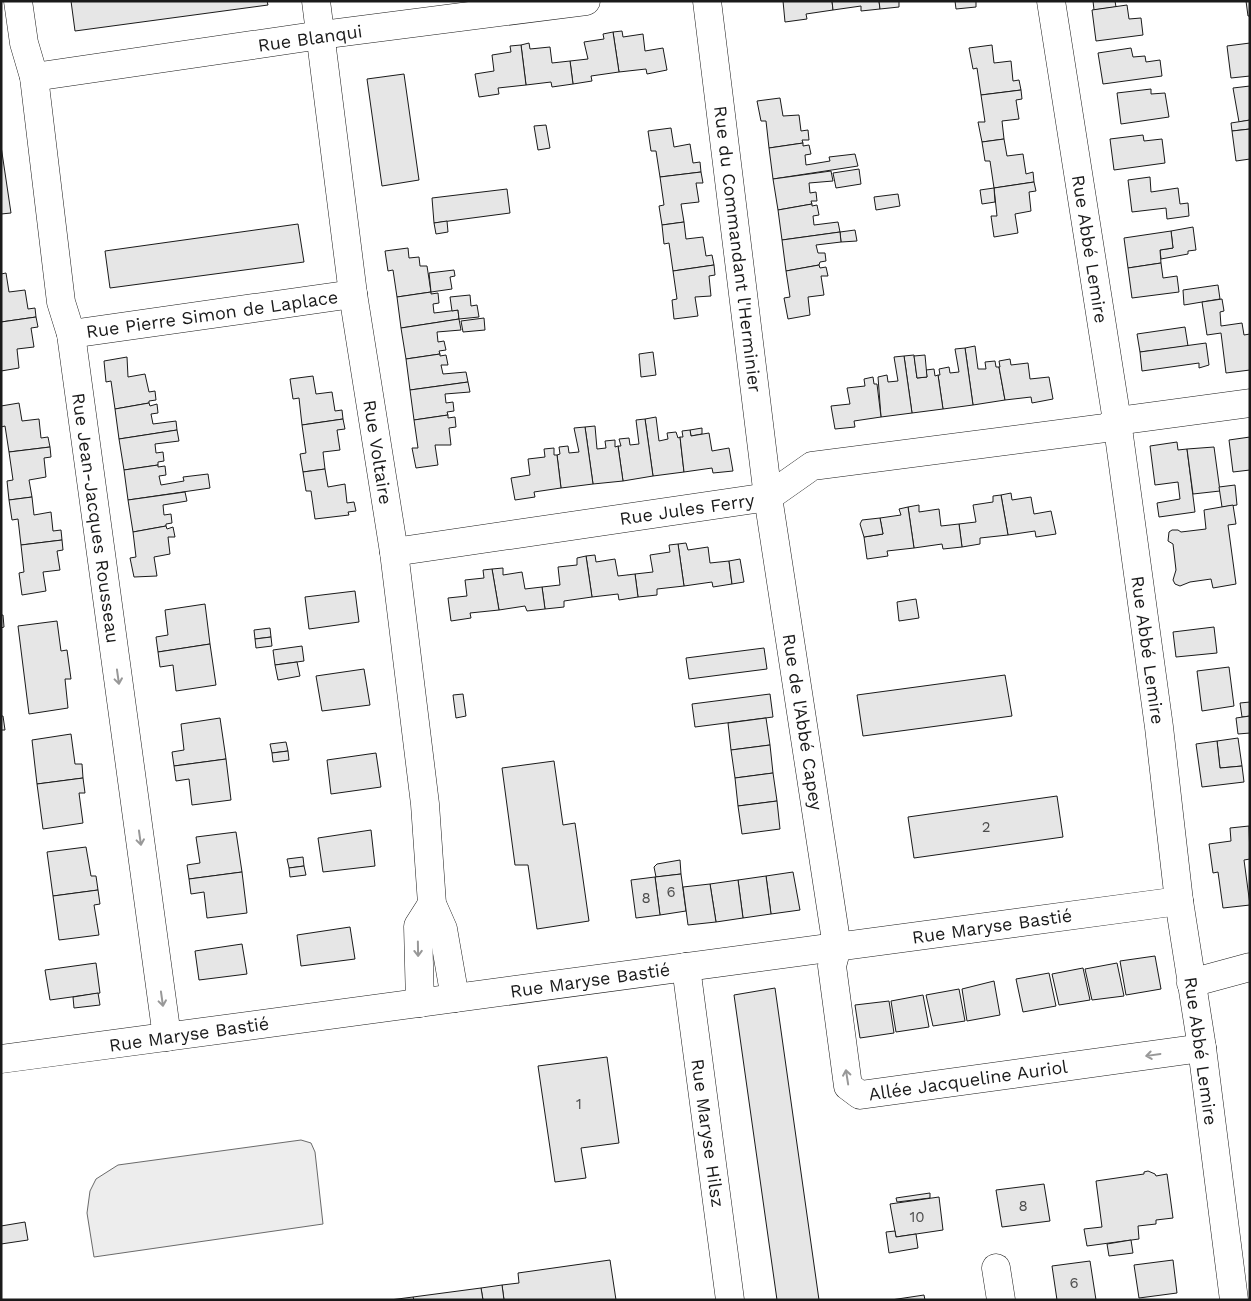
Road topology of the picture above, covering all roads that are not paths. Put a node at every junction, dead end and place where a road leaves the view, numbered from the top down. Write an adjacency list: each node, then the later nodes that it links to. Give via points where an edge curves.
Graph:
1 (18, 1): 7 (street, Rue Jean-Jacques Rousseau, via 24,43)
2 (316, 1): 6 (street, Rue Voltaire)
3 (586, 1): 6 (street, Rue Blanqui)
4 (707, 1): 12 (street, Rue du Commandant l'Herminier)
5 (1051, 1): 11 (street, Rue Abbé Lemire)
6 (321, 36): 7 (street, Rue Blanqui); 8 (street, Rue Voltaire)
7 (34, 77): 9 (street, Rue Jean-Jacques Rousseau, via 61,302)
8 (353, 294): 9 (street, Rue Pierre Simon de Laplace); 13 (street, Rue Voltaire)
9 (71, 334): 22 (street, Rue Jean-Jacques Rousseau, one-way to 22)
10 (1250, 403): 11 (street, Rue Jules Ferry)
11 (1117, 421): 12 (street, Rue Jules Ferry, via 1105,428 812,466); 14 (street, Rue Abbé Lemire, via 1158,717)
12 (768, 497): 13 (street, Rue Jules Ferry); 16 (street, Rue de l'Abbé Capey)
13 (394, 552): 15 (street, Rue Voltaire, via 426,804)
14 (1179, 901): 16 (street, Rue Maryse Bastié); 19 (street, Rue Abbé Lemire)
15 (432, 904): 20 (street, Rue Voltaire, via 443,929); 21 (street, one-way to 21, via 418,926)
16 (838, 947): 17 (street, Rue Maryse Bastié); 23 (street, Allée Jacqueline Auriol, one-way to 16, via 860,1096 848,1086 832,966)
17 (686, 967): 20 (street, Rue Maryse Bastié); 26 (street, Rue Maryse Hilsz)
18 (1250, 967): 19 (street)
19 (1191, 983): 23 (street, Rue Abbé Lemire)
20 (455, 998): 21 (street, Rue Maryse Bastié)
21 (420, 1003): 22 (street, Rue Maryse Bastié)
22 (167, 1036): 24 (street, Rue Maryse Bastié)
23 (1202, 1048): 28 (street, Rue Abbé Lemire)
24 (1, 1059)
25 (996, 1268): 27 (street)
26 (730, 1300)
27 (1001, 1300)
28 (1234, 1300)

